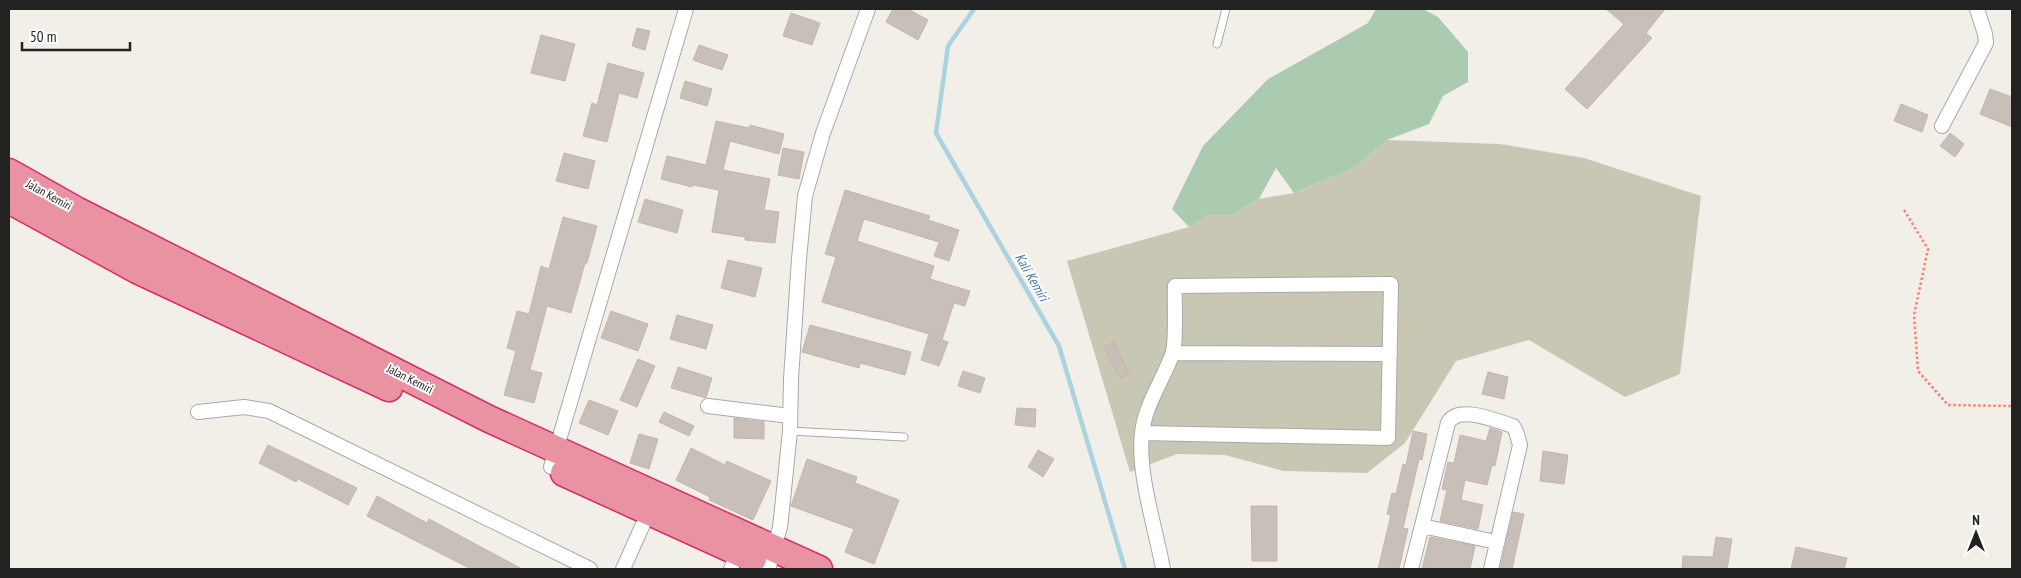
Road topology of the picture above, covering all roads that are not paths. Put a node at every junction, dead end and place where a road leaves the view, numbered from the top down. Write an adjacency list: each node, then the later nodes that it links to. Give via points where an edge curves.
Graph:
1 (686, 9): 17 (street)
2 (868, 9): 13 (street, via 823,133 805,196)
3 (1226, 9): 5 (lane)
4 (1976, 9): 6 (street, via 1986,43)
5 (1218, 44)
6 (1942, 126)
7 (9, 172): 17 (highway, Jalan Kemiri, via 78,211 489,419)
8 (9, 200): 17 (highway, Jalan Kemiri, via 137,270 367,377)
9 (1173, 353): 10 (street); 10 (street, via 1175,286 1391,284); 15 (street, via 1145,415)
10 (1390, 354): 15 (street, via 1388,438)
11 (708, 406): 13 (street)
12 (198, 412): 23 (street, via 244,407 269,411)
13 (790, 416): 14 (street)
14 (790, 430): 16 (lane); 22 (street)
15 (1142, 433): 26 (street, via 1143,466)
16 (904, 437)
17 (554, 458): 18 (highway, Jalan Kemiri); 22 (highway, Jalan Kemiri)
18 (649, 511): 21 (highway, Jalan Kemiri); 24 (street)
19 (1422, 526): 20 (street); 20 (street, via 1450,419 1464,414 1478,416 1513,426 1520,445); 27 (street)
20 (1496, 542): 28 (street)
21 (734, 561): 22 (highway, Jalan Kemiri)
22 (773, 562): 25 (highway, Jalan Kemiri)
23 (590, 569)
24 (623, 569)
25 (819, 569)
26 (1163, 569)
27 (1411, 569)
28 (1491, 569)

